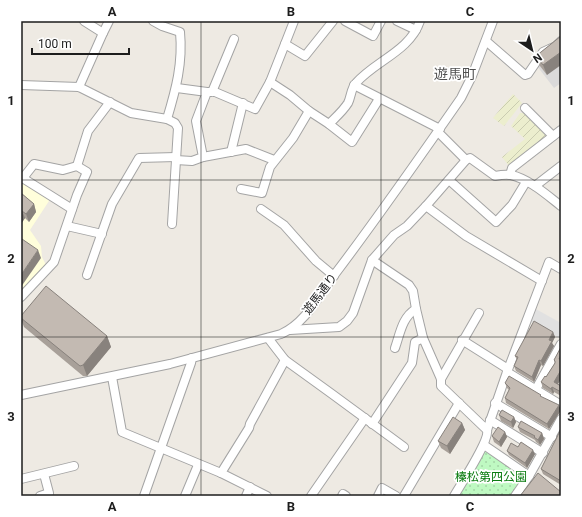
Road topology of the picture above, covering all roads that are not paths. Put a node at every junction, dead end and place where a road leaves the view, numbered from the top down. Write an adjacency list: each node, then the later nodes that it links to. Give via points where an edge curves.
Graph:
1 (84, 21): 13 (street)
2 (109, 21): 13 (street)
3 (152, 21): 22 (street, via 180,32 182,48)
4 (294, 21): 17 (street)
5 (325, 21): 6 (street)
6 (334, 21): 17 (street, via 305,56)
7 (345, 21): 8 (street, via 373,36)
8 (381, 21)
9 (397, 21): 12 (street)
10 (420, 21): 12 (street)
11 (493, 21): 15 (street, 遊馬通り)
12 (416, 30): 20 (street, via 402,47 370,69)
13 (103, 34): 21 (street)
14 (234, 39): 23 (street)
15 (486, 41): 16 (street, via 525,75 543,52); 31 (street, 遊馬通り, via 468,87)
16 (561, 41)
17 (284, 44): 18 (street)
18 (270, 82): 26 (street, via 256,108); 28 (street)
19 (21, 85): 21 (street)
20 (354, 85): 24 (street); 30 (street, via 348,103)
21 (79, 87): 25 (street)
22 (177, 88): 23 (street); 29 (street)
23 (209, 92): 26 (street); 35 (street, via 196,121)
24 (380, 99): 30 (street, via 352,142); 31 (street)
25 (110, 102): 29 (street, via 131,113); 39 (street, via 88,131)
26 (242, 103): 34 (street)
27 (525, 108): 33 (street)
28 (309, 111): 30 (street); 37 (street, via 293,138)
29 (167, 119): 36 (street, via 178,128)
30 (329, 124)
31 (439, 130): 38 (street); 57 (street, 遊馬通り)
32 (561, 130): 33 (street)
33 (553, 136): 41 (street, via 512,168)
34 (231, 152): 35 (street); 37 (street, via 246,149)
35 (203, 157): 36 (street, via 192,161)
36 (176, 159): 51 (street); 53 (street, via 139,158 112,204)
37 (274, 160): 46 (street, via 262,193)
38 (466, 160): 41 (street, via 470,158 495,176); 43 (street)
39 (77, 166): 42 (street, via 63,170 34,164); 49 (street, via 87,172)
40 (561, 166): 45 (street)
41 (510, 175): 44 (street)
42 (22, 178): 49 (street)
43 (449, 180): 44 (street, via 496,222 512,205); 47 (street)
44 (526, 182): 45 (street)
45 (535, 186): 48 (street)
46 (241, 189)
47 (426, 206): 54 (street, via 394,235); 58 (street, via 466,236)
48 (561, 206)
49 (72, 209): 52 (street)
50 (261, 209): 57 (street, via 284,225 316,261)
51 (172, 224)
52 (67, 226): 53 (street); 59 (street, via 54,262)
53 (102, 234): 56 (street)
54 (372, 260): 60 (street, via 409,285 413,291); 62 (street, via 353,313 347,322 339,326)
55 (561, 269): 58 (street, via 549,262)
56 (87, 274)
57 (334, 276): 62 (street, 遊馬通り, via 299,323)
58 (542, 281): 70 (street)
59 (21, 297)
60 (416, 309): 64 (street); 67 (street, via 404,321)
61 (479, 313): 65 (street)
62 (290, 330): 63 (street, 遊馬通り)
63 (268, 338): 68 (street, 遊馬通り); 69 (street)
64 (423, 338): 72 (street); 81 (street, via 415,342 412,363)
65 (462, 340): 70 (street); 72 (street)
66 (561, 344): 73 (street)
67 (395, 348)
68 (192, 358): 71 (street, 遊馬通り); 86 (street)
69 (285, 360): 78 (street); 91 (street)
70 (507, 371): 73 (street); 75 (street)
71 (112, 377): 74 (street, 遊馬通り); 86 (street, via 122,432)
72 (441, 379): 76 (street, via 441,386)
73 (536, 389): 77 (street)
74 (21, 395)
75 (495, 402): 79 (street); 83 (street)
76 (459, 403): 82 (street); 105 (street)
77 (561, 405)
78 (364, 418): 81 (street); 100 (street)
79 (490, 420): 82 (street); 87 (street)
80 (561, 420): 83 (street)
81 (372, 424): 85 (street)
82 (487, 430): 84 (street)
83 (552, 437): 87 (street)
84 (484, 445): 92 (street); 106 (street)
85 (404, 447)
86 (161, 448): 88 (street); 96 (street)
87 (542, 453): 92 (street)
88 (198, 465): 91 (street); 97 (street)
89 (74, 466): 90 (street)
90 (44, 474): 93 (street); 95 (street, via 49,493)
91 (221, 474): 94 (street)
92 (529, 476): 107 (street)
93 (21, 479)
94 (250, 487): 98 (street); 99 (street)
95 (40, 496)
96 (144, 496)
97 (185, 496)
98 (246, 496)
99 (267, 496)
100 (311, 496)
101 (342, 496): 102 (street)
102 (346, 496)
103 (378, 496): 104 (street, via 382,488)
104 (396, 496)
105 (404, 496)
106 (454, 496)
107 (515, 496)

